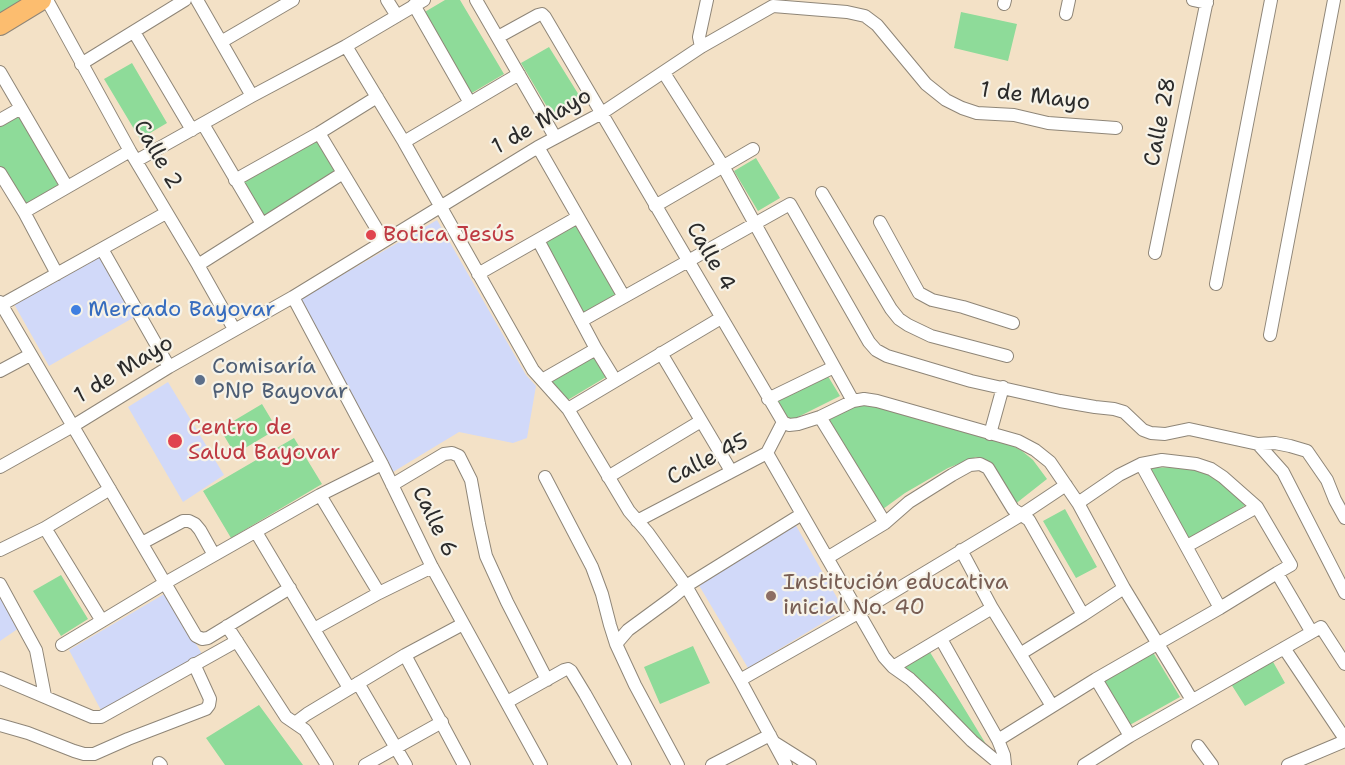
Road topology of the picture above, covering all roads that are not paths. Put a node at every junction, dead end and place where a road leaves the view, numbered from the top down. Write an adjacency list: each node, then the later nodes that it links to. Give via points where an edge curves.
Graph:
1 (41, 0): 19 (main road)
2 (47, 0): 25 (street, Calle 2)
3 (185, 0): 20 (street)
4 (197, 0): 22 (street)
5 (293, 0): 16 (street)
6 (387, 0): 18 (street)
7 (476, 0): 21 (street)
8 (706, 0): 24 (street, via 699,37)
9 (1069, 0): 17 (street)
10 (1193, 0): 13 (street)
11 (1271, 0): 65 (street)
12 (1334, 0): 73 (street)
13 (1207, 1): 60 (street, Calle 28)
14 (419, 3): 18 (street); 31 (street)
15 (773, 3): 24 (street, 1 de Mayo); 36 (street, 1 de Mayo, via 865,16 927,84 962,108 1048,123)
16 (276, 4): 22 (street)
17 (1066, 14)
18 (397, 16): 23 (street)
19 (0, 25)
20 (134, 32): 25 (street); 35 (street)
21 (498, 37): 28 (street); 33 (street, Calle 4, via 538,15 545,17)
22 (220, 42): 29 (street)
23 (346, 46): 29 (street); 30 (street)
24 (701, 47): 27 (street, 1 de Mayo)
25 (81, 64): 42 (street, Calle 2)
26 (0, 72): 32 (street)
27 (664, 73): 33 (street, 1 de Mayo); 43 (street)
28 (519, 74): 31 (street); 38 (street)
29 (252, 96): 35 (street)
30 (377, 97): 37 (street); 39 (street)
31 (470, 102): 39 (street)
32 (21, 108): 34 (street); 47 (street)
33 (602, 112): 38 (street, 1 de Mayo); 49 (street, Calle 4)
34 (0, 120)
35 (198, 127): 42 (street); 46 (street)
36 (1116, 128)
37 (319, 133): 45 (street); 46 (street)
38 (555, 137): 40 (street, 1 de Mayo)
39 (404, 142): 50 (street)
40 (538, 147): 50 (street, 1 de Mayo); 53 (street)
41 (753, 149): 43 (street)
42 (133, 156): 47 (street); 52 (street, Calle 2)
43 (723, 166): 49 (street); 55 (street)
44 (0, 173): 51 (street)
45 (343, 173): 56 (street); 58 (street)
46 (236, 180): 56 (street)
47 (67, 188): 51 (street)
48 (822, 193): 77 (street, via 899,319 931,336)
49 (655, 206): 61 (street, Calle 4)
50 (440, 207): 58 (street, 1 de Mayo); 64 (street)
51 (24, 212): 63 (street)
52 (166, 213): 59 (street); 62 (street, Calle 2)
53 (578, 217): 57 (street); 67 (street)
54 (880, 222): 71 (street, via 919,293)
55 (755, 223): 61 (street); 79 (street); 83 (street, via 790,204 876,351)
56 (262, 224): 62 (street)
57 (538, 240): 64 (street); 70 (street)
58 (384, 241): 66 (street, 1 de Mayo)
59 (102, 249): 63 (street); 78 (street)
60 (1155, 253)
61 (688, 261): 67 (street); 69 (street, Calle 4)
62 (198, 265): 72 (street, Calle 2)
63 (57, 274): 68 (street)
64 (478, 274): 81 (street)
65 (1216, 284)
66 (293, 297): 72 (street, 1 de Mayo); 94 (street, Calle 6)
67 (624, 297): 70 (street)
68 (1, 304): 76 (street)
69 (721, 318): 75 (street); 84 (street, Calle 4)
70 (581, 321): 74 (street)
71 (1013, 323)
72 (234, 329): 78 (street, 1 de Mayo)
73 (1270, 334)
74 (596, 349): 81 (street); 82 (street)
75 (661, 353): 82 (street); 88 (street)
76 (30, 355): 80 (street); 90 (street)
77 (1007, 356)
78 (169, 367): 90 (street, 1 de Mayo)
79 (834, 367): 84 (street); 85 (street)
80 (0, 371)
81 (542, 380): 86 (street)
82 (615, 380): 86 (street)
83 (1003, 387): 91 (street); 92 (street, via 1124,412 1151,433 1189,429)
84 (768, 399): 89 (street, Calle 4)
85 (853, 401): 87 (street); 91 (street, via 877,400)
86 (568, 409): 99 (street)
87 (820, 417): 89 (street, via 798,424); 110 (street)
88 (701, 421): 97 (street); 99 (street)
89 (783, 422): 93 (street, Calle 45)
90 (73, 426): 96 (street, 1 de Mayo); 102 (street)
91 (990, 434): 101 (street, via 1035,450 1050,462)
92 (1258, 444): 108 (street, via 1275,443 1307,451 1322,471); 127 (street, via 1283,472)
93 (767, 453): 97 (street, Calle 45); 106 (street)
94 (382, 464): 100 (street, Calle 6); 103 (street)
95 (1141, 464): 104 (street); 105 (street, via 1162,460 1211,469); 114 (street)
96 (0, 467)
97 (731, 471): 109 (street, Calle 45)
98 (545, 477): 139 (street, via 592,567)
99 (608, 477): 109 (street)
100 (392, 485): 119 (street, Calle 6); 149 (street, via 444,454 459,456 471,480 486,556)
101 (1066, 485): 104 (street); 107 (street)
102 (110, 489): 111 (street); 113 (street)
103 (320, 495): 112 (street); 126 (street)
104 (1077, 503): 125 (street)
105 (1257, 507): 114 (street); 120 (street, via 1291,565)
106 (802, 514): 118 (street); 123 (street)
107 (1021, 515): 110 (street, via 980,464 952,475 909,502); 116 (street); 131 (street, via 1029,520)
108 (1345, 518)
109 (637, 521): 123 (street)
110 (885, 523): 118 (street)
111 (45, 528): 115 (street); 132 (street)
112 (256, 532): 117 (street); 124 (street)
113 (142, 543): 117 (street, via 189,521 200,530); 121 (street)
114 (1187, 546): 129 (street)
115 (0, 550)
116 (961, 550): 128 (street); 130 (street)
117 (214, 555): 121 (street)
118 (827, 558): 130 (street)
119 (432, 567): 126 (street); 133 (street, Calle 6)
120 (1277, 573): 129 (street); 136 (street)
121 (165, 583): 132 (street); 134 (street, via 196,636 208,638)
122 (0, 584): 153 (street, via 36,650)
123 (686, 586): 139 (street, via 628,630); 150 (street)
124 (290, 588): 134 (street); 135 (street)
125 (1124, 588): 131 (street); 140 (street)
126 (379, 592): 135 (street)
127 (1345, 593)
128 (992, 608): 137 (street); 143 (street)
129 (1220, 608): 140 (street)
130 (858, 613): 147 (street); 150 (street)
131 (1083, 615): 143 (street)
132 (102, 621): 141 (street)
133 (463, 624): 144 (street); 155 (street, Calle 6)
134 (227, 626): 138 (street)
135 (314, 629): 152 (street)
136 (1311, 631): 142 (street); 146 (street, via 1321,627)
137 (941, 639): 147 (street); 162 (street)
138 (237, 641): 145 (street); 158 (street, via 286,717)
139 (616, 644): 172 (street)
140 (1158, 644): 151 (street); 154 (street)
141 (62, 645)
142 (1284, 648): 154 (street); 163 (street)
143 (1020, 654): 156 (street)
144 (405, 655): 152 (street); 157 (street)
145 (194, 664): 153 (street, via 101,717 92,717); 159 (street, via 210,699 206,709 94,754 74,751)
146 (1345, 664)
147 (893, 667): 176 (street)
148 (0, 678): 153 (street)
149 (547, 680): 155 (street); 171 (street, via 564,670 571,671)
150 (740, 680): 161 (street)
151 (1096, 680): 156 (street); 160 (street)
152 (354, 685): 158 (street); 165 (street)
153 (45, 696)
154 (1192, 700): 160 (street)
155 (507, 702): 170 (street, Calle 6)
156 (1052, 706): 162 (street)
157 (442, 722): 165 (street); 169 (street)
158 (295, 723): 166 (street, via 305,730)
159 (0, 724)
160 (1130, 736): 177 (street)
161 (772, 739): 173 (street); 174 (street); 175 (street)
162 (998, 740): 176 (street)
163 (1345, 740): 179 (street)
164 (1198, 746): 178 (street)
165 (396, 747): 167 (street); 168 (street)
166 (327, 765)
167 (365, 765)
168 (406, 765)
169 (465, 765)
170 (541, 765)
171 (625, 765)
172 (678, 765)
173 (712, 765)
174 (786, 765)
175 (810, 765)
176 (1003, 765)
177 (1084, 765)
178 (1212, 765)
179 (1288, 765)

